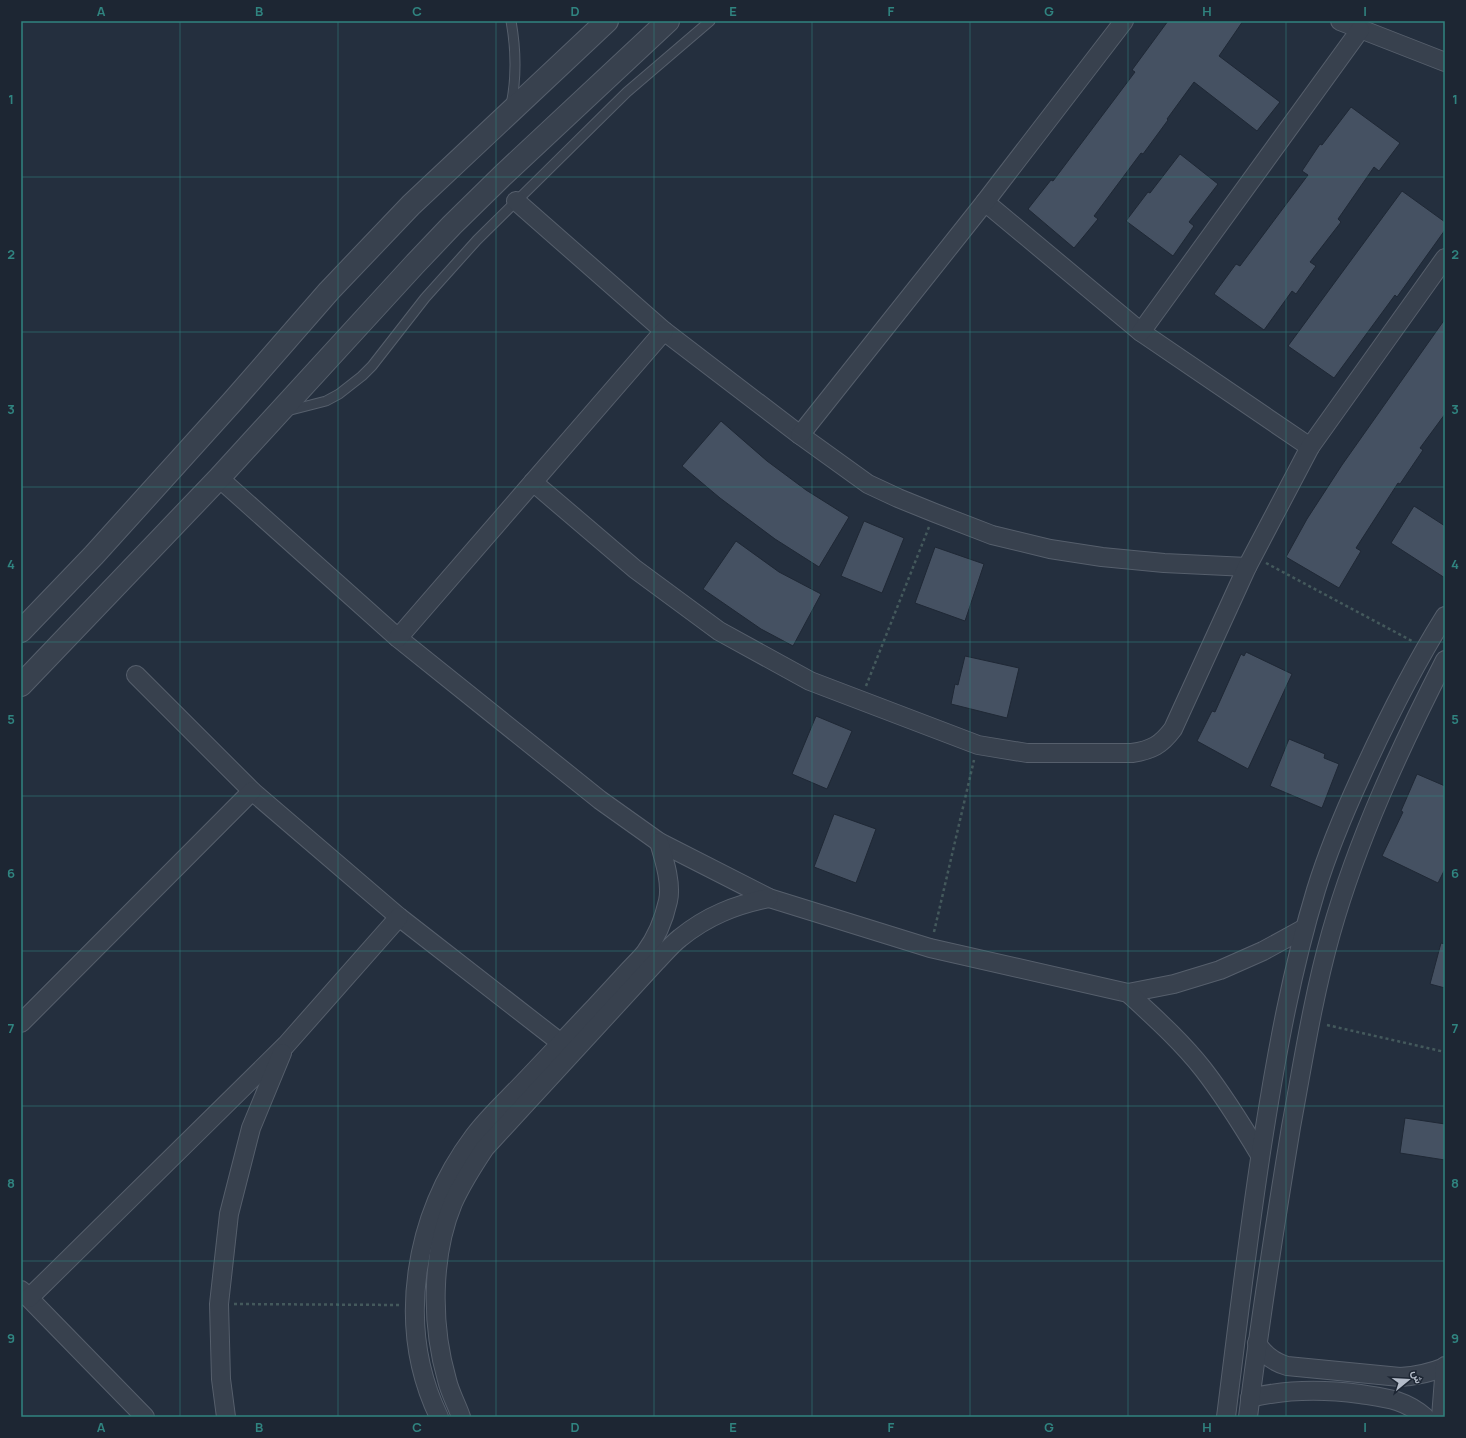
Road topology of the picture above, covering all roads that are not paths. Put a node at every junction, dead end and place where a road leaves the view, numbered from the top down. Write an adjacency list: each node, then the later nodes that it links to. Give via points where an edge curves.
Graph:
1 (511, 21): 9 (lane, via 516,74)
2 (607, 21): 9 (street)
3 (668, 21): 15 (street, via 452,225)
4 (710, 21): 10 (lane, via 627,92)
5 (1124, 21): 11 (street)
6 (1340, 21): 7 (street)
7 (1360, 30): 8 (street); 14 (street)
8 (1445, 62)
9 (509, 113): 22 (street, via 411,205 329,292 94,555)
10 (516, 201): 13 (street); 15 (lane, via 453,266 362,376 326,401)
11 (986, 202): 14 (street); 16 (street)
12 (1445, 258): 17 (street)
13 (664, 331): 16 (street); 19 (street)
14 (1141, 332): 17 (street)
15 (276, 414): 18 (street)
16 (800, 435): 20 (street, via 868,484 935,514 992,535 1102,557 1164,563)
17 (1310, 447): 20 (street)
18 (219, 478): 23 (street); 26 (street)
19 (533, 482): 20 (street, via 635,569 719,631 810,681 978,745 1027,753 1132,753 1158,746 1173,729); 23 (street)
20 (1250, 562)
21 (1445, 616): 28 (street, via 1425,648 1376,742)
22 (21, 631)
23 (398, 638): 30 (street, via 600,800)
24 (1445, 660): 29 (street, via 1419,710)
25 (136, 675): 27 (street)
26 (21, 685)
27 (252, 790): 32 (street); 36 (street)
28 (1350, 800): 29 (street); 33 (street, via 1316,888)
29 (1374, 810): 41 (street, via 1331,934 1310,1021)
30 (659, 842): 31 (street); 34 (street, via 668,880 668,900)
31 (769, 898): 34 (street, via 745,903 699,924); 35 (street, via 930,948)
32 (399, 917): 37 (street); 38 (street)
33 (1305, 928): 35 (street, via 1263,951 1220,970 1174,984); 39 (street, via 1287,999)
34 (650, 958): 37 (street); 49 (street, via 485,1148 467,1175 453,1204 443,1235 435,1303 447,1380)
35 (1128, 993): 39 (street, via 1202,1068 1233,1110)
36 (21, 1023)
37 (561, 1043): 48 (street, via 474,1136 459,1157 436,1202 423,1242 414,1305 422,1370)
38 (286, 1045): 42 (street); 47 (street, via 251,1128 229,1214 219,1304 221,1379)
39 (1260, 1155): 40 (street)
40 (1248, 1242): 41 (street); 50 (street)
41 (1271, 1246): 43 (street)
42 (25, 1294): 46 (street)
43 (1257, 1343): 44 (street, via 1272,1360 1287,1366 1400,1377 1430,1373); 45 (street)
44 (1445, 1366): 53 (street)
45 (1250, 1398): 51 (street); 52 (street, via 1293,1390 1337,1391 1392,1398 1409,1405)
46 (145, 1417)
47 (226, 1417)
48 (439, 1417)
49 (461, 1417)
50 (1226, 1417)
51 (1248, 1417)
52 (1425, 1417)
53 (1441, 1417)

